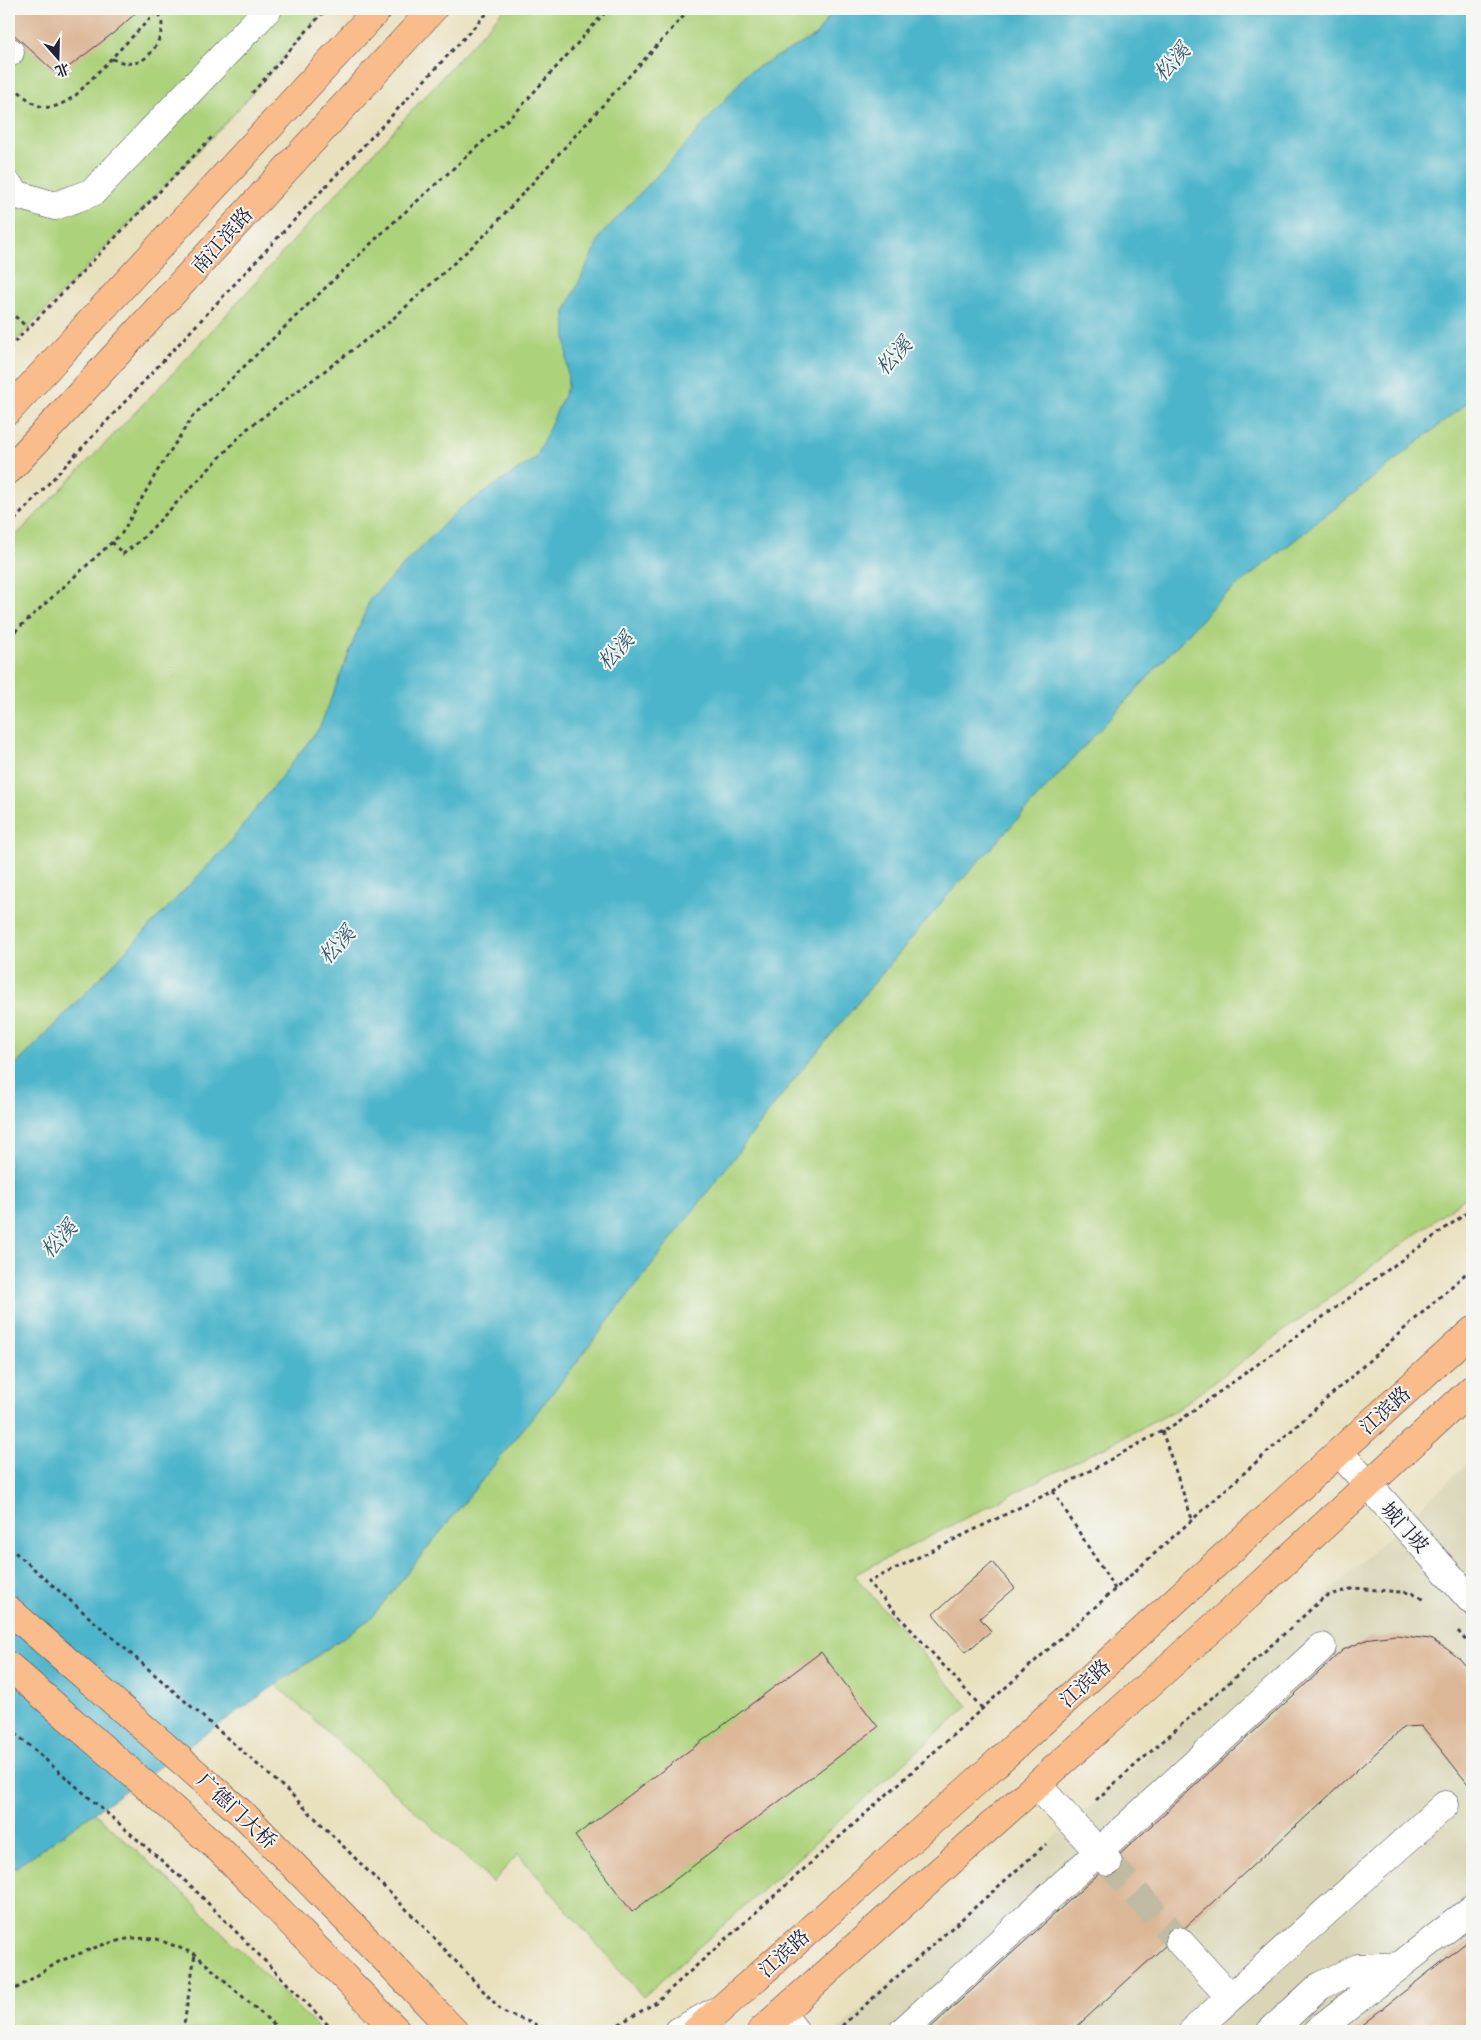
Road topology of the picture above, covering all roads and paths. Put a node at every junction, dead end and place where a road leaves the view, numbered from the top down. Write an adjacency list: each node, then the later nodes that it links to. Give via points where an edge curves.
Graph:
1 (158, 9): 9 (path); 9 (path, via 162,24 159,41 152,52 129,64)
2 (268, 9): 13 (street, via 93,192 55,206 18,195)
3 (326, 9): 11 (path)
4 (378, 9): 17 (main road, 南江滨路)
5 (433, 9): 18 (main road, 南江滨路)
6 (491, 9): 19 (path)
7 (608, 9): 20 (path, via 518,110 384,231 193,416 122,532)
8 (690, 9): 20 (path, via 487,233 387,324 247,429 141,540 123,554)
9 (111, 59): 10 (path, via 62,106 46,108 28,100)
10 (9, 82)
11 (247, 99)
12 (215, 134): 15 (path)
13 (9, 186)
14 (9, 311): 15 (path)
15 (28, 328): 16 (path)
16 (9, 348)
17 (9, 410)
18 (9, 470)
19 (9, 526)
20 (112, 542): 21 (path)
21 (9, 637)
22 (1472, 1209): 26 (path)
23 (1472, 1268): 30 (path)
24 (1472, 1331): 27 (main road, 江滨路)
25 (1472, 1389): 28 (main road)
26 (1162, 1431): 29 (path); 30 (path)
27 (1339, 1452): 28 (street, 城门坡); 52 (main road, 江滨路)
28 (1368, 1485): 34 (street, 城门坡); 43 (main road)
29 (1052, 1491): 32 (path); 41 (path, via 868,1582)
30 (1192, 1519): 32 (path)
31 (9, 1547): 59 (path, via 290,1793 422,1925 503,2012)
32 (1115, 1589): 41 (path)
33 (1324, 1597): 35 (path, via 1354,1588 1382,1589 1412,1593)
34 (1472, 1601)
35 (1429, 1603)
36 (9, 1610): 54 (main road, 广德门大桥, via 246,1817)
37 (1453, 1624): 39 (path)
38 (1322, 1647): 45 (street)
39 (1472, 1648)
40 (9, 1666): 58 (main road, 广德门大桥, via 220,1851)
41 (982, 1708): 60 (path, via 655,2003 614,2027)
42 (9, 1728): 57 (path, via 192,1887)
43 (1037, 1785): 45 (street); 53 (main road)
44 (1445, 1805): 51 (street)
45 (1103, 1857): 64 (street)
46 (1472, 1909): 49 (street)
47 (1179, 1941): 51 (street)
48 (195, 1954): 50 (path, via 157,1939 131,1938 60,1961); 55 (path); 56 (path)
49 (1400, 1966): 66 (street, via 1358,1968 1320,1986); 67 (street)
50 (9, 1992)
51 (1230, 1997): 65 (street)
52 (722, 2008): 61 (street); 62 (main road, 江滨路)
53 (788, 2022): 63 (main road)
54 (452, 2029)
55 (183, 2031)
56 (281, 2031)
57 (334, 2031)
58 (397, 2031)
59 (553, 2031)
60 (596, 2031)
61 (679, 2031)
62 (696, 2031)
63 (761, 2031)
64 (903, 2031)
65 (1192, 2031)
66 (1272, 2031)
67 (1316, 2031)

